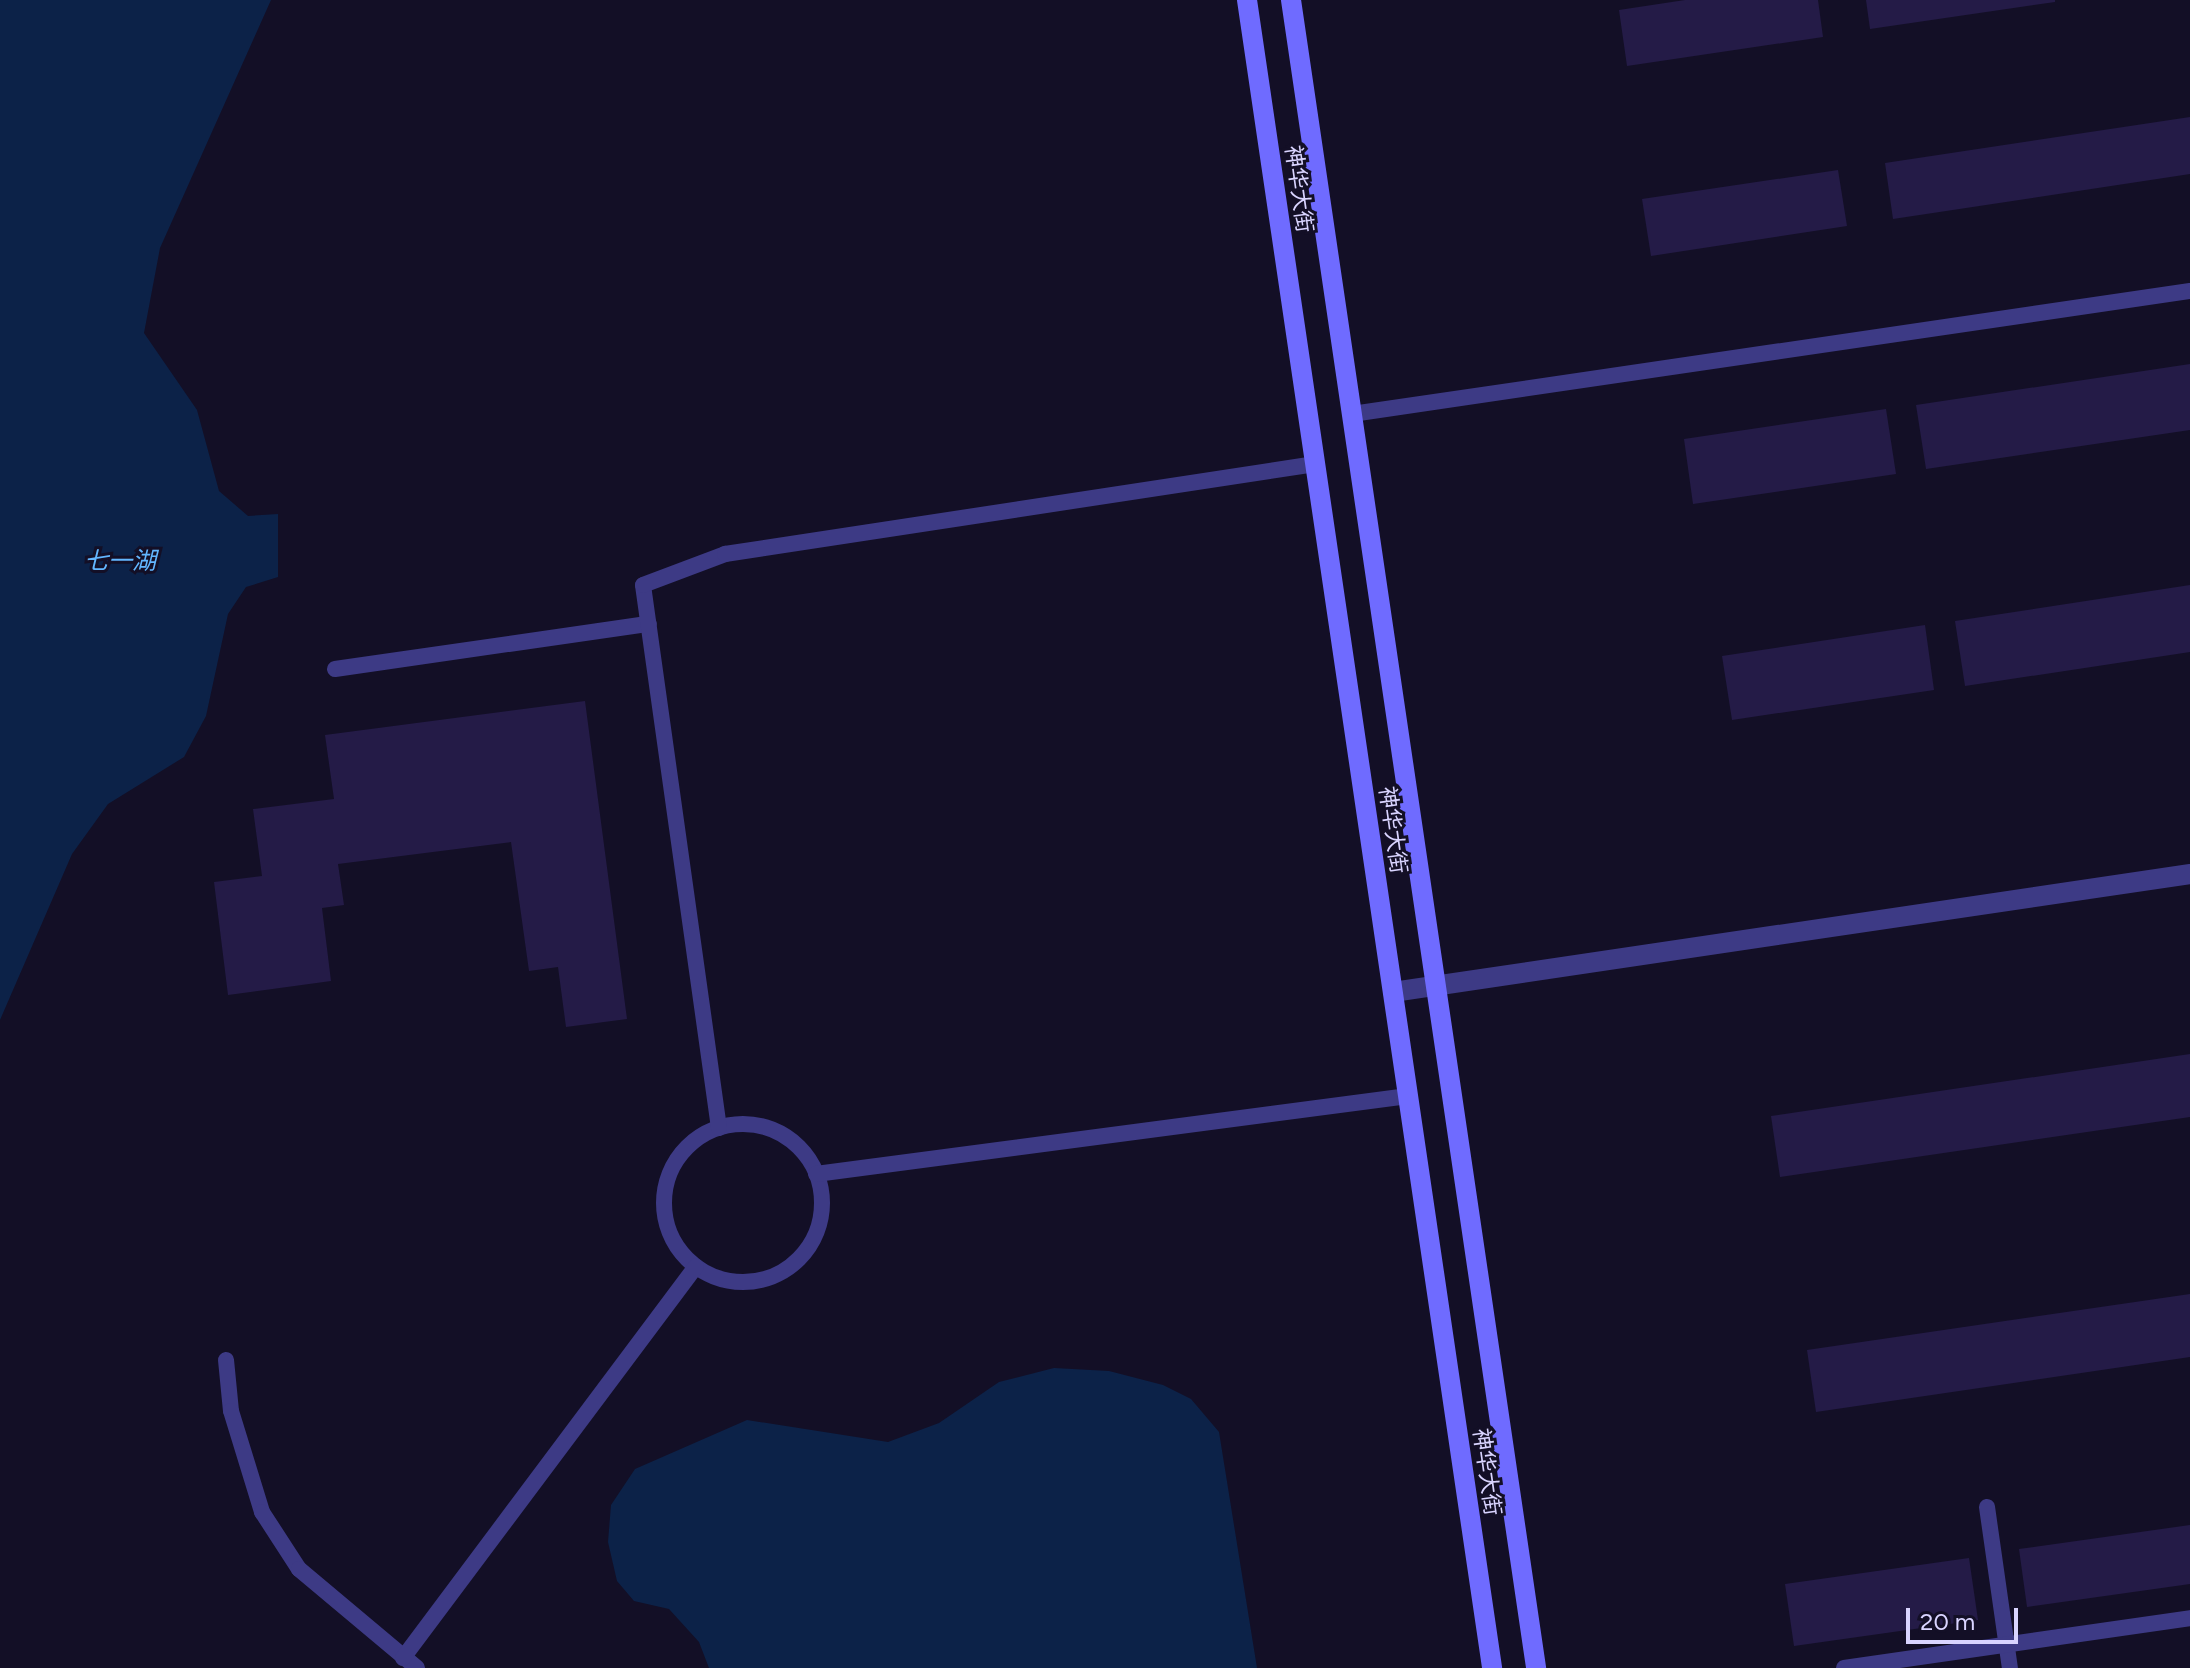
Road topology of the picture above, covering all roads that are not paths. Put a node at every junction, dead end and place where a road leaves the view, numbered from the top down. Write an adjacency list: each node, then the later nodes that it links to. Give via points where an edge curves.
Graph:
1 (1247, 0): 5 (main road, 神华大街)
2 (1291, 0): 4 (main road, 神华大街)
3 (2190, 291): 4 (lane)
4 (1352, 414): 9 (main road, 神华大街)
5 (1315, 464): 6 (lane, via 725,554 643,585); 10 (main road, 神华大街)
6 (649, 624): 7 (lane); 12 (lane)
7 (335, 669)
8 (2190, 874): 9 (street)
9 (1437, 986): 10 (street); 21 (main road, 神华大街)
10 (1393, 992): 11 (main road, 神华大街)
11 (1408, 1096): 13 (lane); 20 (main road, 神华大街)
12 (719, 1128): 13 (lane, via 773,1130 803,1151); 14 (lane, via 683,1150 664,1188 669,1231)
13 (816, 1174): 14 (lane, via 818,1229 794,1264 755,1281)
14 (696, 1267): 19 (lane)
15 (226, 1360): 19 (lane, via 231,1411 262,1512 299,1569)
16 (1987, 1507): 18 (lane)
17 (2190, 1618): 18 (lane)
18 (2007, 1645): 22 (lane); 23 (lane)
19 (410, 1663)
20 (1492, 1668)
21 (1536, 1668)
22 (1844, 1668)
23 (2010, 1668)

